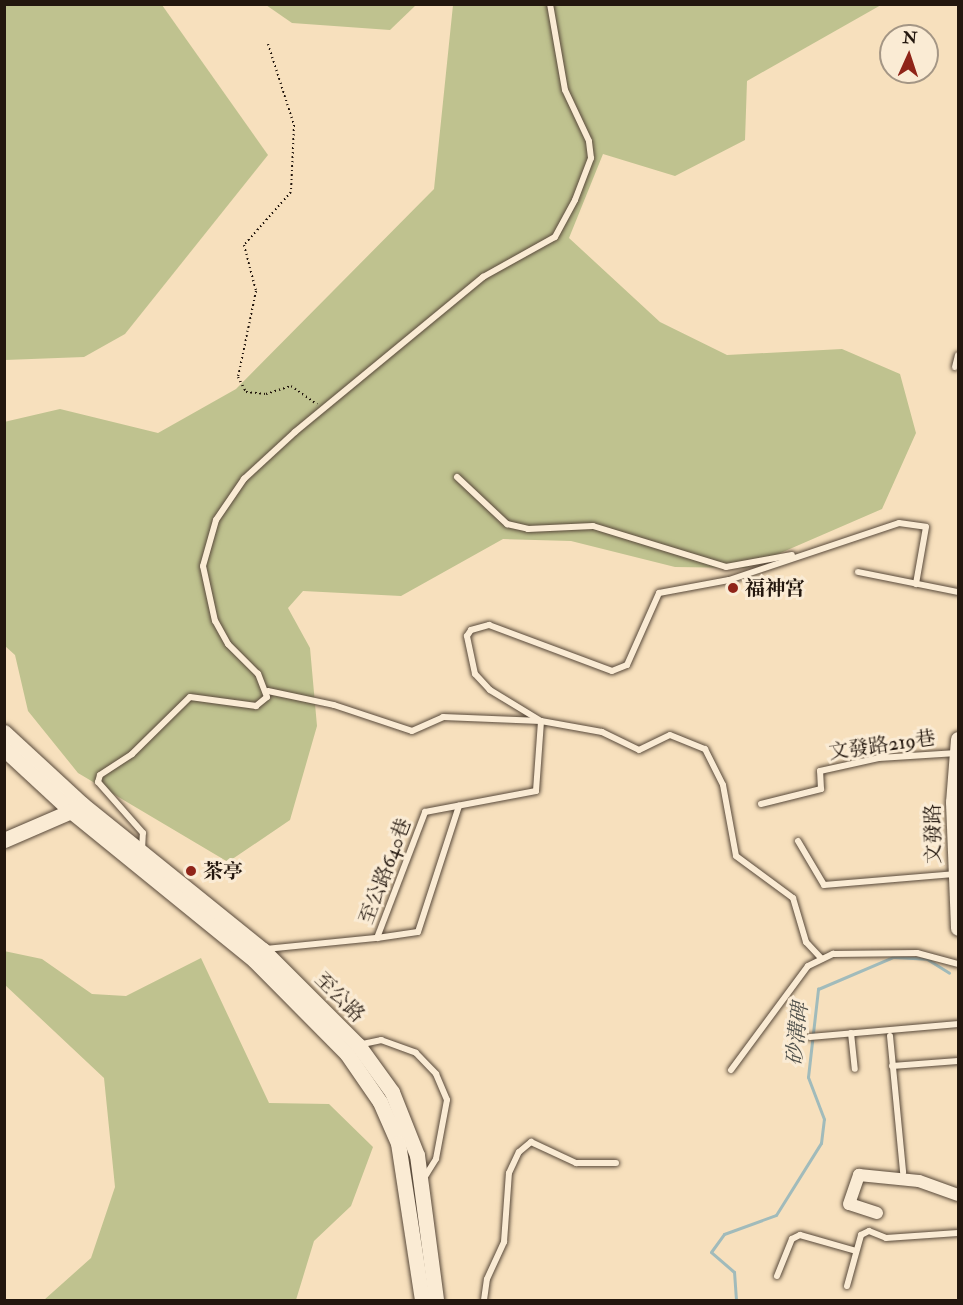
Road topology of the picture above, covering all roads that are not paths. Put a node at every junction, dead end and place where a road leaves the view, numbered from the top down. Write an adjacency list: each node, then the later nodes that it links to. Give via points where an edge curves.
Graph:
1 (550, 4): 9 (lane, via 566,90 584,120 591,158 555,237 483,277 244,479 216,520 203,566 215,621)
2 (958, 355): 3 (lane)
3 (955, 367)
4 (457, 477): 5 (lane, via 507,524 528,529 593,526 726,567 767,556)
5 (799, 555): 7 (lane, via 869,530 919,524 926,527); 10 (lane, via 729,580 659,593 627,665 612,670 489,625 471,630 467,636 475,674 490,690)
6 (858, 572): 7 (lane)
7 (916, 584): 8 (lane)
8 (958, 592)
9 (268, 691): 10 (lane, via 334,705 412,731 443,717); 19 (lane, via 256,706 190,697 132,754 100,775 98,782 142,833)
10 (541, 721): 15 (lane, 至公路640巷, via 536,791); 24 (lane, via 602,732 639,750 670,735 705,748 723,785 736,856 793,898 806,942)
11 (4, 732): 16 (street)
12 (4, 748): 16 (street)
13 (958, 748): 14 (lane, 文發路219巷, via 879,758 820,771 821,789); 20 (street, 文發路)
14 (761, 804)
15 (459, 806): 22 (lane, 至公路640巷, via 425,812); 22 (lane, via 418,932)
16 (77, 808): 17 (street); 19 (street, 至公路)
17 (4, 840)
18 (798, 841): 20 (lane, via 824,885)
19 (137, 856): 23 (street, 至公路)
20 (956, 870): 21 (street, 文發路)
21 (958, 926)
22 (377, 938): 23 (lane, 至公路640巷)
23 (258, 955): 30 (street, 至公路)
24 (822, 959): 25 (lane, via 853,952 917,953); 34 (lane, via 786,991)
25 (958, 964)
26 (958, 1024): 27 (lane)
27 (851, 1033): 29 (lane); 33 (lane)
28 (890, 1036): 32 (lane)
29 (810, 1037)
30 (352, 1050): 37 (street, 至公路, via 392,1092); 37 (lane, via 381,1040 407,1049 436,1074 447,1100 436,1159); 44 (street, 至公路, via 398,1143)
31 (958, 1061): 32 (lane)
32 (892, 1066): 36 (lane)
33 (855, 1069)
34 (731, 1070)
35 (616, 1163): 46 (lane, via 576,1163 531,1142 519,1152 508,1173 504,1242 487,1279)
36 (903, 1172)
37 (423, 1180): 45 (street, 至公路)
38 (958, 1195): 39 (street, via 918,1181 859,1175 849,1204)
39 (877, 1213)
40 (958, 1233): 41 (lane, via 886,1238 869,1231)
41 (856, 1251): 42 (lane, via 800,1235 792,1239); 43 (lane)
42 (777, 1276)
43 (847, 1286)
44 (422, 1300)
45 (436, 1300)
46 (484, 1300)

